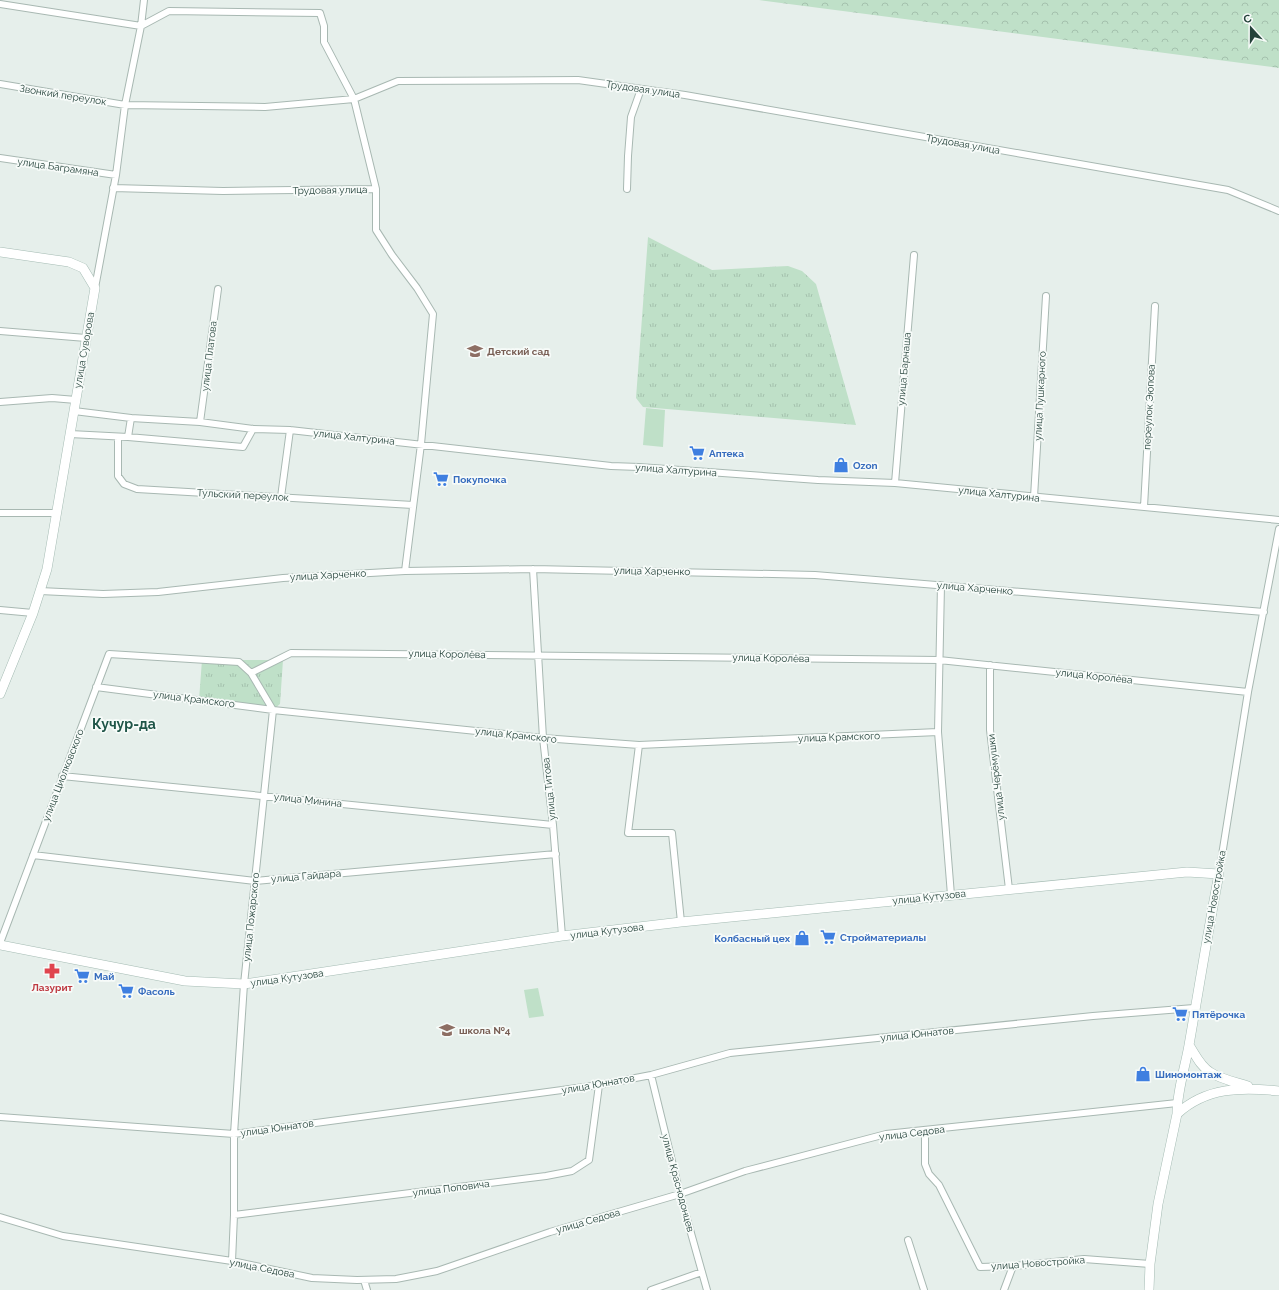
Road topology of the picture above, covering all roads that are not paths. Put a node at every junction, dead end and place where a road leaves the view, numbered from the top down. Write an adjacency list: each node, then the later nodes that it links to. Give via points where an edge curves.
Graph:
1 (144, 0): 3 (street, улица Суворова)
2 (0, 4): 3 (street)
3 (140, 26): 6 (street, via 169,11 320,14 324,26 324,42); 7 (street, улица Суворова)
4 (0, 84): 7 (street, Звонкий переулок)
5 (640, 89): 6 (street, Трудовая улица, via 578,80 398,82); 12 (street, via 631,117); 13 (street, Трудовая улица, via 1228,190)
6 (354, 99): 7 (street, Звонкий переулок, via 265,107); 11 (street, Трудовая улица)
7 (125, 105): 9 (street, улица Суворова)
8 (0, 158): 9 (street, улица Баграмяна)
9 (116, 175): 10 (street, улица Суворова)
10 (113, 188): 11 (street, Трудовая улица, via 223,191); 16 (street, улица Суворова)
11 (376, 189): 32 (street, via 376,230 433,314)
12 (627, 189)
13 (1279, 210)
14 (0, 252): 16 (main road, via 69,262 83,268)
15 (914, 255): 33 (street, улица Барнаша)
16 (95, 288): 21 (main road, улица Суворова)
17 (218, 289): 26 (street, улица Платова)
18 (1046, 296): 35 (street, улица Пушкарного)
19 (1155, 306): 37 (street, переулок Эюпова)
20 (0, 331): 21 (street)
21 (86, 338): 22 (main road, улица Суворова)
22 (76, 400): 23 (street, via 52,398); 24 (main road, улица Суворова)
23 (0, 402)
24 (74, 411): 25 (street, улица Халтурина); 29 (main road, улица Суворова)
25 (131, 418): 26 (street, улица Халтурина); 31 (street)
26 (200, 422): 27 (street, улица Халтурина)
27 (253, 428): 28 (street, улица Халтурина); 31 (street, via 243,447)
28 (290, 430): 32 (street, улица Халтурина); 34 (street)
29 (70, 434): 30 (street); 39 (main road, улица Суворова)
30 (118, 437): 31 (street); 34 (street, Тульский переулок, via 118,476 124,484 136,489)
31 (128, 437)
32 (421, 444): 33 (street, улица Халтурина, via 611,466); 36 (street)
33 (895, 483): 35 (street, улица Халтурина)
34 (281, 497): 36 (street, Тульский переулок)
35 (1034, 497): 37 (street, улица Халтурина)
36 (413, 505): 43 (street)
37 (1144, 507): 40 (street, улица Халтурина)
38 (0, 513): 39 (street)
39 (57, 513): 45 (main road, улица Суворова, via 47,569)
40 (1279, 520)
41 (1279, 529): 47 (street, улица Новостройка)
42 (533, 569): 43 (street, улица Харченко); 44 (street, улица Харченко, via 815,575); 49 (street, улица Титова)
43 (405, 571): 45 (street, улица Харченко, via 283,578 158,592 103,594)
44 (941, 585): 47 (street, улица Харченко); 50 (street)
45 (40, 591): 48 (main road, улица Суворова)
46 (0, 610): 48 (street)
47 (1264, 612): 54 (street, улица Новостройка)
48 (33, 613): 55 (main road, улица Суворова)
49 (539, 655): 50 (street, улица Королёва); 52 (street, улица Королёва, via 291,653); 58 (street, улица Титова)
50 (939, 660): 51 (street, улица Королёва); 57 (street)
51 (990, 665): 54 (street, улица Королёва); 67 (street, улица Черёмушки, via 990,730)
52 (251, 673): 53 (street, улица Циолковского, via 239,662 108,654); 56 (street)
53 (96, 687): 56 (street, улица Крамского); 60 (street, улица Циолковского)
54 (1248, 692): 65 (street, улица Новостройка)
55 (0, 694)
56 (273, 710): 58 (street, улица Крамского); 61 (street, улица Пожарского)
57 (938, 732): 59 (street, улица Крамского); 68 (street)
58 (544, 738): 59 (street, улица Крамского); 62 (street, улица Титова)
59 (639, 745): 69 (street, via 628,833 672,833)
60 (62, 776): 61 (street, улица Минина); 64 (street, улица Циолковского)
61 (265, 796): 62 (street, улица Минина); 66 (street, улица Пожарского)
62 (553, 826): 63 (street, улица Титова)
63 (556, 854): 66 (street, улица Гайдара); 70 (street, улица Титова)
64 (33, 855): 66 (street, улица Гайдара); 71 (street, улица Циолковского)
65 (1219, 874): 67 (main road, улица Кутузова, via 1186,872); 73 (main road, улица Новостройка)
66 (255, 881): 72 (street, улица Пожарского)
67 (1009, 889): 68 (main road, улица Кутузова)
68 (951, 895): 69 (main road, улица Кутузова)
69 (681, 922): 70 (main road, улица Кутузова)
70 (562, 936): 72 (main road, улица Кутузова)
71 (0, 944): 72 (main road, улица Кутузова, via 185,981)
72 (244, 984): 83 (street, улица Пожарского)
73 (1194, 1008): 74 (main road, улица Новостройка); 75 (street, улица Юннатов, via 730,1053)
74 (1189, 1045): 77 (main road, via 1210,1072); 79 (main road, улица Новостройка)
75 (651, 1075): 76 (street, улица Юннатов); 84 (street, улица Краснодонцев)
76 (599, 1085): 83 (street, улица Юннатов); 85 (street, улица Поповича, via 589,1160 572,1171)
77 (1253, 1088): 78 (main road); 80 (main road, via 1224,1090 1188,1104)
78 (1279, 1091)
79 (1177, 1104): 80 (main road, улица Новостройка); 82 (street, улица Седова)
80 (1177, 1114): 89 (main road, улица Новостройка, via 1158,1204)
81 (0, 1117): 83 (street, улица Юннатов)
82 (925, 1131): 84 (street, улица Седова, via 886,1134 744,1171); 90 (street, улица Новостройка, via 925,1164 929,1174 939,1185 980,1267)
83 (234, 1134): 85 (street, улица Пожарского)
84 (680, 1194): 91 (street, улица Краснодонцев); 92 (street, улица Седова, via 550,1232 437,1270 396,1279)
85 (234, 1215): 88 (street, улица Пожарского)
86 (0, 1217): 88 (street, улица Седова, via 63,1236)
87 (908, 1240): 96 (street)
88 (232, 1262): 92 (street, улица Седова, via 312,1278)
89 (1150, 1264): 90 (street, улица Новостройка, via 1084,1259); 98 (main road, улица Новостройка)
90 (1013, 1266): 97 (street)
91 (702, 1272): 94 (street); 95 (street, улица Краснодонцев)
92 (364, 1280): 93 (street)
93 (367, 1290)
94 (651, 1290)
95 (707, 1290)
96 (924, 1290)
97 (1004, 1290)
98 (1149, 1290)

